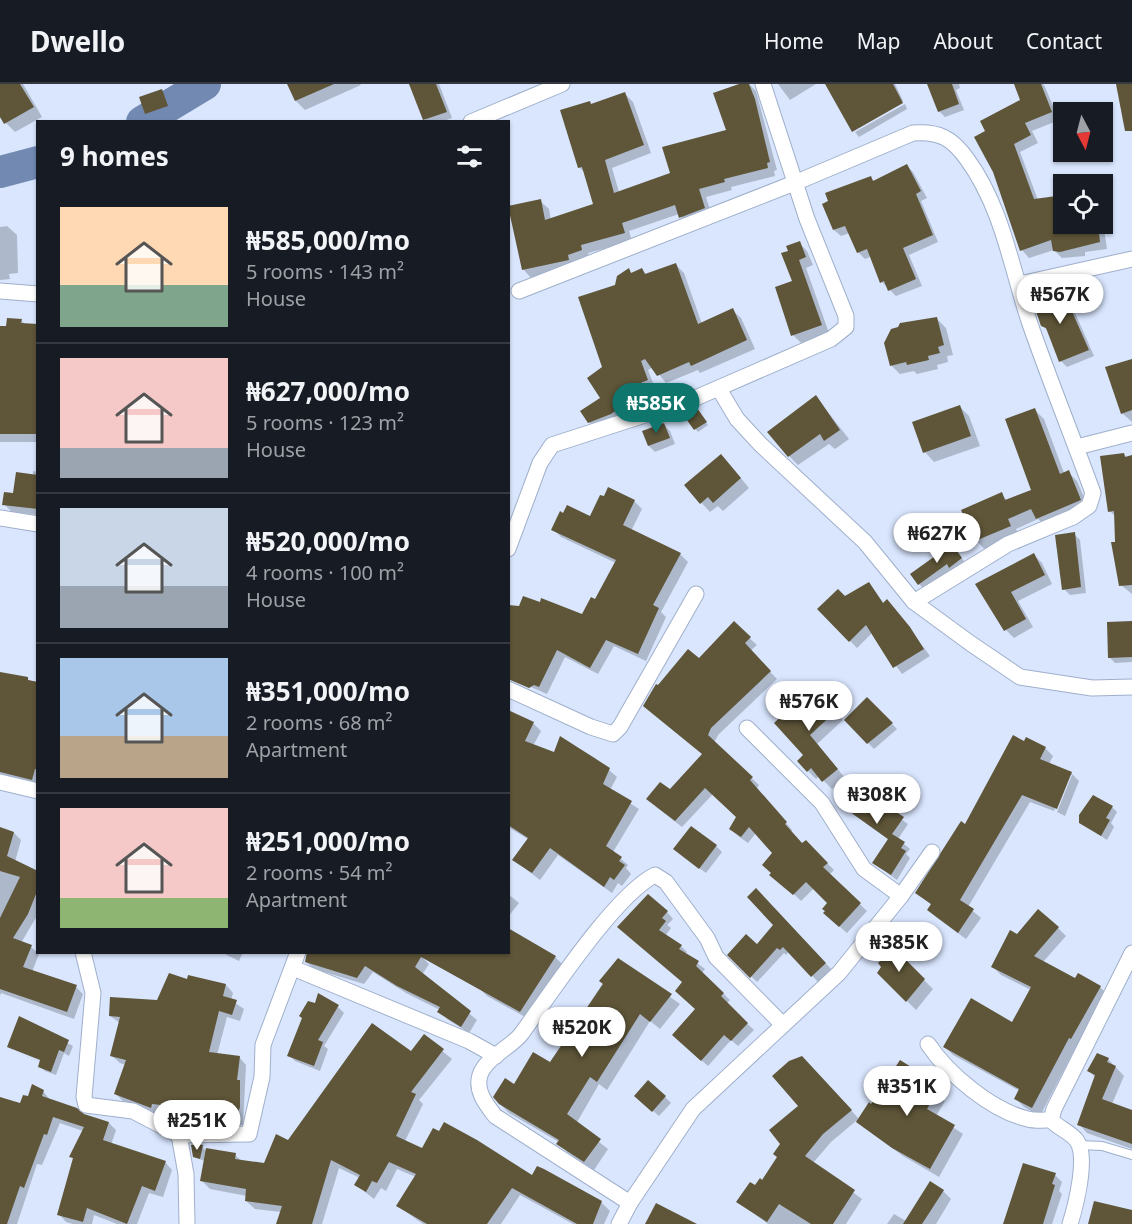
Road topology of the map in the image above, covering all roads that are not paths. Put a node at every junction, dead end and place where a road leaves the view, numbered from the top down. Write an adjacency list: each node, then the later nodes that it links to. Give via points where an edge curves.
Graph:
1 (562, 84): 3 (street)
2 (763, 84): 4 (street)
3 (476, 120)
4 (797, 182): 6 (street, via 913,133 932,131 947,138 967,159 1001,226); 8 (street); 10 (street, via 807,219 846,316 846,327 831,339)
5 (1132, 259): 6 (street)
6 (1020, 284): 12 (street, via 1029,319)
7 (0, 291): 9 (street)
8 (519, 291)
9 (36, 294)
10 (719, 389): 15 (street, via 552,445 540,463); 17 (street, via 745,428 865,542)
11 (1132, 433): 12 (street)
12 (1077, 447): 17 (street, via 1093,493 1089,506 1073,517 1008,544)
13 (0, 518): 14 (street)
14 (36, 524)
15 (510, 544)
16 (696, 594): 19 (street, via 613,734)
17 (914, 602): 18 (street, via 1020,677 1092,688)
18 (1132, 687)
19 (510, 690)
20 (747, 728): 24 (street, via 822,803 864,869)
21 (0, 782): 22 (street)
22 (36, 791)
23 (932, 852): 24 (street)
24 (901, 896): 29 (street, via 839,973)
25 (1132, 953): 32 (street)
26 (83, 954): 33 (street, via 93,993 86,1105 133,1111)
27 (297, 954): 28 (street)
28 (293, 968): 31 (street, via 469,1041); 33 (street, via 263,1045 262,1077 249,1134)
29 (783, 1025): 31 (street, via 716,957 707,938 666,882 656,875 644,880 613,912 519,1038); 36 (street, via 693,1108)
30 (928, 1044): 32 (street, via 942,1065 1001,1108 1028,1119)
31 (496, 1056): 36 (street, via 480,1074 480,1094 495,1116)
32 (1051, 1120): 34 (street, via 1076,1138)
33 (179, 1135): 37 (street, via 186,1174)
34 (1079, 1145): 35 (lane, via 1102,1146); 39 (street, via 1082,1164)
35 (1132, 1155)
36 (630, 1203): 38 (street)
37 (187, 1224)
38 (619, 1224)
39 (1070, 1224)

